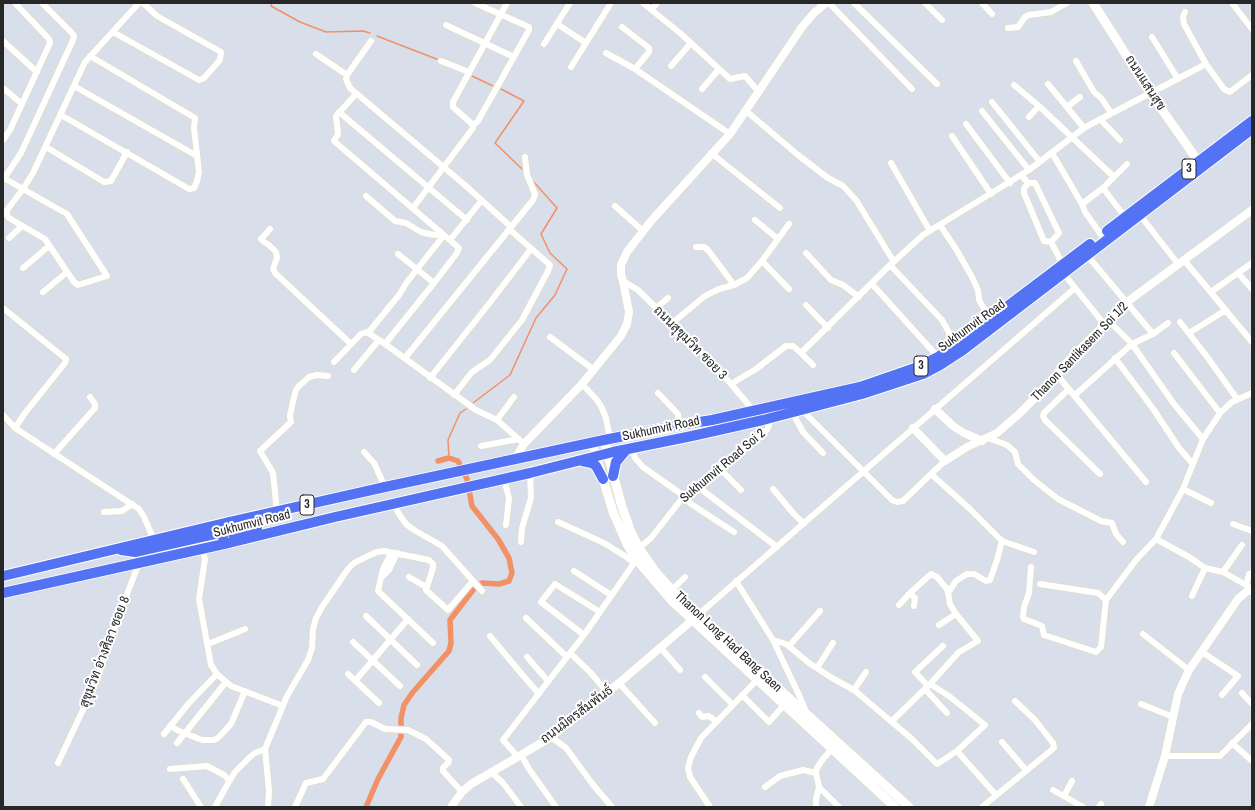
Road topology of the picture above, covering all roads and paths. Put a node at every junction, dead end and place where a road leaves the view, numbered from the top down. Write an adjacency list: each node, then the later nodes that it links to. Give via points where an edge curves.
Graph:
1 (15, 3): 47 (street, via 50,43)
2 (42, 3): 98 (street, via 74,36 21,153)
3 (139, 3): 28 (street)
4 (143, 3): 28 (street, via 157,16 222,52 220,60 204,78 199,80)
5 (475, 3): 21 (street)
6 (507, 3): 21 (street)
7 (570, 3): 23 (street)
8 (610, 3): 32 (street)
9 (643, 3): 18 (street)
10 (657, 3): 18 (street)
11 (827, 3): 58 (street); 59 (street, via 802,27)
12 (854, 3): 52 (street)
13 (925, 3): 22 (street)
14 (982, 3): 20 (street)
15 (1067, 3): 26 (street, via 1051,12 1029,15 1018,27)
16 (1093, 3): 61 (main road, ถนนแสนสุข)
17 (1232, 3): 27 (street)
18 (652, 9): 33 (street)
19 (1185, 12): 42 (street, via 1184,24)
20 (992, 14)
21 (502, 15): 34 (street); 39 (street, via 529,27)
22 (942, 20)
23 (557, 24): 32 (street); 35 (street)
24 (446, 25): 34 (street)
25 (622, 27): 45 (street, via 649,48 649,52)
26 (1008, 28)
27 (1252, 29)
28 (113, 32): 38 (street)
29 (1152, 37): 51 (street)
30 (3, 41): 47 (street)
31 (371, 41): 49 (street)
32 (586, 43): 43 (street)
33 (691, 43): 44 (street); 46 (street)
34 (485, 44): 39 (street); 48 (street)
35 (544, 44)
36 (606, 53): 45 (street)
37 (316, 54): 49 (street)
38 (90, 56): 55 (street); 88 (street, via 195,118)
39 (514, 57): 76 (street)
40 (441, 61): 48 (street)
41 (1076, 62): 70 (street, via 1094,92 1102,98)
42 (1206, 64): 50 (street, via 1224,89 1230,92); 51 (street)
43 (571, 66)
44 (671, 66)
45 (635, 69): 79 (street)
46 (719, 69): 57 (street); 59 (street, via 730,79 745,76)
47 (37, 72): 64 (street)
48 (469, 72): 76 (street, via 452,105)
49 (347, 75): 60 (street, via 346,79)
50 (1252, 75)
51 (1178, 79): 61 (street)
52 (937, 84)
53 (1048, 84): 66 (street)
54 (1014, 85): 65 (street)
55 (74, 86): 71 (street); 88 (street)
56 (3, 88): 64 (street)
57 (702, 89)
58 (912, 89)
59 (758, 91): 67 (street)
60 (356, 94): 69 (street); 94 (street)
61 (1151, 94): 70 (street); 90 (main road, ถนนแสนสุข)
62 (1080, 97): 66 (street)
63 (992, 102): 91 (street)
64 (22, 104): 82 (street)
65 (1039, 106): 72 (street); 81 (street)
66 (1067, 107): 77 (street)
67 (745, 110): 79 (street); 138 (street, via 798,155 843,186 856,200)
68 (982, 111): 95 (street)
69 (339, 112): 101 (street); 109 (street, via 336,116 338,134 334,141)
70 (1112, 113): 73 (street)
71 (61, 115): 84 (street); 85 (street)
72 (1029, 117)
73 (1100, 119): 77 (street); 83 (street)
74 (1252, 121): 90 (main road, Sukhumvit Road / 3)
75 (966, 124): 99 (street)
76 (473, 126): 94 (street, via 472,131)
77 (1084, 128): 81 (street)
78 (1252, 129): 112 (main road, Sukhumvit Road / 3)
79 (730, 134): 87 (street)
80 (952, 136): 104 (street)
81 (1072, 138): 86 (street); 97 (street)
82 (3, 140)
83 (1120, 140)
84 (46, 147): 85 (street, via 104,182 111,181); 103 (street)
85 (127, 152): 88 (street, via 189,189 194,188 197,181)
86 (1052, 152): 91 (street); 107 (street)
87 (711, 153): 110 (street); 121 (street)
88 (197, 156)
89 (525, 157): 119 (street, via 527,175 535,194)
90 (1198, 161): 113 (main road, Sukhumvit Road / 3)
91 (1040, 162): 95 (street)
92 (890, 163): 122 (street)
93 (1127, 164): 97 (street)
94 (444, 168): 101 (street); 106 (street)
95 (1030, 170): 96 (street)
96 (1021, 175): 99 (street); 100 (street)
97 (1114, 177): 102 (street)
98 (4, 178): 103 (street)
99 (1010, 182): 104 (street)
100 (1028, 183): 128 (street, via 1024,193 1044,241); 128 (street, via 1035,183 1059,234)
101 (430, 187): 109 (street); 114 (street)
102 (1103, 188): 107 (street); 113 (street)
103 (23, 189): 118 (street, via 7,210 9,218); 142 (street, via 66,214 106,276 78,285)
104 (991, 194): 117 (street)
105 (366, 196): 123 (street, via 395,221 406,223 421,232)
106 (482, 200): 114 (street); 119 (street)
107 (1082, 204): 124 (street)
108 (615, 206): 121 (street)
109 (413, 208): 123 (street)
110 (780, 208)
111 (1252, 210): 136 (street, Thanon Santikasem Soi 1/2)
112 (1140, 215): 134 (main road, Sukhumvit Road / 3); 136 (street)
113 (1125, 217): 124 (main road, Sukhumvit Road / 3)
114 (467, 220): 127 (street)
115 (755, 220): 126 (street)
116 (789, 224): 126 (street)
117 (940, 225): 122 (street); 160 (street, via 972,277 979,300)
118 (22, 226): 125 (street); 129 (street, via 45,239)
119 (510, 228): 131 (street); 179 (street)
120 (270, 229): 172 (street, via 261,238 276,252 273,270 275,273)
121 (643, 231): 144 (street, via 627,252 621,265)
122 (930, 231): 138 (street)
123 (442, 233): 127 (street); 140 (street)
124 (1102, 236): 141 (main road, Sukhumvit Road / 3)
125 (9, 238)
126 (778, 239): 135 (street)
127 (450, 240): 145 (street, via 458,246 458,250)
128 (1051, 242): 141 (street)
129 (49, 246): 139 (street); 142 (street)
130 (696, 247): 147 (street, via 708,250)
131 (531, 249): 187 (street); 193 (street, via 550,265 527,313 490,360 472,372)
132 (398, 254): 140 (street)
133 (806, 254): 153 (street, via 831,280)
134 (1087, 255): 141 (main road, Sukhumvit Road / 3); 155 (street)
135 (762, 261): 147 (street, via 746,278); 149 (street)
136 (1181, 262): 152 (street); 155 (street, Thanon Santikasem Soi 1/2)
137 (1252, 263): 143 (street)
138 (892, 264): 146 (street); 175 (street, via 942,320)
139 (22, 268)
140 (417, 269): 145 (street); 166 (street)
141 (1063, 270): 148 (street); 160 (main road, Sukhumvit Road / 3); 200 (main road, Sukhumvit Road / 3, via 940,365 883,388)
142 (66, 273): 151 (street)
143 (1239, 274): 150 (street); 152 (street)
144 (623, 281): 158 (street, ถนนสุขุมวิท ซอย 3, via 638,290); 184 (street, via 629,312 627,324 621,336)
145 (434, 283): 173 (street)
146 (872, 284): 153 (street); 178 (street)
147 (734, 285): 164 (street, via 705,296)
148 (1075, 288): 161 (street); 198 (street)
149 (789, 289)
150 (1252, 290)
151 (43, 292)
152 (1211, 292): 159 (street)
153 (859, 297): 165 (street)
154 (668, 298): 158 (street)
155 (1127, 302): 161 (street, Thanon Santikasem Soi 1/2); 168 (street)
156 (806, 305): 165 (street)
157 (3, 308): 206 (street, via 66,359)
158 (656, 308): 164 (street, ถนนสุขุมวิท ซอย 3)
159 (1226, 310): 167 (street); 171 (street)
160 (990, 319): 175 (main road, Sukhumvit Road / 3)
161 (1106, 322): 174 (street); 185 (street, Thanon Santikasem Soi 1/2)
162 (1180, 322): 167 (street)
163 (1168, 323): 168 (street)
164 (671, 324): 189 (street, ถนนสุขุมวิท ซอย 3)
165 (828, 328): 176 (street)
166 (368, 333): 170 (street); 172 (street, via 361,334)
167 (1189, 333): 197 (street)
168 (1153, 334): 174 (street)
169 (550, 337): 184 (street)
170 (379, 340): 173 (street); 183 (street)
171 (1252, 342)
172 (351, 344): 181 (street)
173 (385, 344): 179 (street)
174 (1132, 344): 180 (street); 209 (street, via 1174,404)
175 (956, 345): 178 (main road, Sukhumvit Road / 3)
176 (801, 353): 182 (street); 189 (street, via 793,346 786,346)
177 (1174, 353): 201 (street)
178 (938, 357): 199 (main road, Sukhumvit Road / 3, via 918,367 860,387)
179 (405, 358): 187 (street)
180 (1115, 358): 194 (street); 223 (street)
181 (334, 362)
182 (813, 365)
183 (354, 370)
184 (594, 370): 188 (street)
185 (1057, 375): 190 (street); 210 (street, Thanon Santikasem Soi 1/2, via 1019,414)
186 (328, 376): 242 (street, via 317,375 299,386 293,401 291,422 260,451 273,473)
187 (430, 378): 193 (street)
188 (582, 384): 208 (street, via 601,406 606,418); 211 (street)
189 (731, 384): 199 (street, ถนนสุขุมวิท ซอย 3)
190 (1069, 389): 194 (street); 228 (street, via 1043,416)
191 (658, 393): 205 (street, via 678,414)
192 (1252, 394): 197 (street)
193 (454, 395): 204 (street, via 480,413)
194 (1075, 396): 231 (street)
195 (90, 397): 217 (street, via 95,408)
196 (514, 397): 204 (street)
197 (1238, 398): 201 (street)
198 (935, 409): 207 (street); 210 (street, via 964,433)
199 (753, 410): 205 (main road, Sukhumvit Road / 3, via 712,420)
200 (797, 411): 203 (main road, Sukhumvit Road / 3); 216 (street, via 803,432); 225 (street)
201 (1220, 413): 209 (street)
202 (3, 415): 206 (street)
203 (769, 418): 214 (main road, Sukhumvit Road / 3); 224 (street, Sukhumvit Road Soi 2, via 767,430)
204 (497, 420): 211 (street)
205 (680, 424): 208 (main road, Sukhumvit Road / 3)
206 (15, 428): 217 (street)
207 (913, 428): 222 (street); 225 (street)
208 (607, 439): 212 (main road, Sukhumvit Road / 3); 218 (main road, Thanon Long Had Bang Saen)
209 (1203, 439): 223 (street)
210 (985, 440): 222 (street, Thanon Santikasem Soi 1/2, via 967,447); 255 (street, via 1007,445 1015,452 1018,464 1034,480 1058,499 1101,521 1112,523 1116,534)
211 (522, 441): 213 (street); 220 (street)
212 (592, 442): 219 (main road, Thanon Long Had Bang Saen); 220 (main road, Sukhumvit Road / 3)
213 (481, 446)
214 (629, 449): 218 (main road, Sukhumvit Road / 3); 229 (main road, via 616,462); 237 (street, via 638,462)
215 (364, 452): 233 (street, via 374,463)
216 (822, 453)
217 (54, 454): 239 (street)
218 (606, 454): 219 (main road, Sukhumvit Road / 3); 229 (main road, Thanon Long Had Bang Saen)
219 (596, 456): 221 (main road, Sukhumvit Road / 3); 229 (main road, Thanon Long Had Bang Saen)
220 (515, 459): 233 (main road, Sukhumvit Road / 3)
221 (579, 461): 226 (main road, Sukhumvit Road / 3); 229 (main road, via 592,463)
222 (945, 461): 227 (street, Thanon Santikasem Soi 1/2)
223 (1193, 464): 235 (street)
224 (720, 468): 232 (street, Sukhumvit Road Soi 2); 236 (street)
225 (863, 472): 227 (street, Thanon Santikasem Soi 1/2, via 897,502 903,501); 246 (street)
226 (530, 473): 230 (main road, Sukhumvit Road / 3); 254 (street, via 531,498 522,528)
227 (931, 474): 253 (street)
228 (1100, 474)
229 (608, 477): 260 (main road, Thanon Long Had Bang Saen); 264 (main road, Thanon Long Had Bang Saen, via 620,528)
230 (504, 479): 240 (main road, Sukhumvit Road / 3); 248 (street, via 509,498)
231 (1146, 482)
232 (697, 486): 237 (street, Sukhumvit Road Soi 2); 258 (street)
233 (385, 487): 242 (main road, Sukhumvit Road / 3)
234 (773, 489): 246 (street)
235 (1183, 489): 238 (street); 251 (street)
236 (741, 490)
237 (684, 496): 250 (street, via 691,504); 260 (street, Sukhumvit Road Soi 2, via 651,538)
238 (1211, 503)
239 (132, 504): 241 (street, via 122,511); 252 (street, via 144,517)
240 (394, 504): 243 (main road, Sukhumvit Road / 3); 275 (street, via 406,524 442,546)
241 (104, 512)
242 (277, 512): 244 (main road, Sukhumvit Road / 3)
243 (335, 516): 244 (main road, via 322,514 236,534 232,533); 256 (main road, Sukhumvit Road / 3)
244 (229, 522): 252 (main road, Sukhumvit Road / 3)
245 (558, 522): 264 (street, via 604,543)
246 (804, 524): 258 (street)
247 (1232, 524): 249 (street)
248 (506, 525)
249 (1252, 531)
250 (734, 532)
251 (1156, 539): 267 (street); 286 (street, via 1136,560)
252 (154, 540): 259 (main road, Sukhumvit Road / 3)
253 (1002, 541): 262 (street); 281 (street, via 990,580 967,574 956,581)
254 (521, 542)
255 (1123, 542)
256 (224, 544): 259 (main road, via 224,537 219,533 135,552); 261 (main road, Sukhumvit Road / 3)
257 (1242, 545): 269 (street)
258 (777, 547): 274 (street)
259 (115, 548): 271 (main road, Sukhumvit Road / 3)
260 (639, 548): 279 (main road, Thanon Long Had Bang Saen)
261 (202, 549): 265 (main road, Sukhumvit Road / 3); 306 (street, via 205,559 199,599)
262 (1034, 552)
263 (394, 553): 277 (street, via 428,560 433,564); 295 (street, via 378,591); 342 (street, via 376,552 354,563 341,578 316,618 308,660)
264 (635, 562): 284 (street); 293 (main road, Thanon Long Had Bang Saen, via 673,602)
265 (139, 563): 282 (main road, Sukhumvit Road / 3); 364 (street, สุขุมวิท อ่างศิลา ซอย 8, via 96,682)
266 (1031, 567): 286 (street, via 1029,593 1023,617 1026,621 1042,626 1044,636 1096,652 1101,647)
267 (1206, 568): 269 (street); 285 (street)
268 (574, 571): 284 (street)
269 (1222, 572): 278 (street)
270 (1252, 573): 278 (street, via 1249,574)
271 (3, 576)
272 (410, 577): 277 (street)
273 (685, 577): 279 (street)
274 (736, 581): 293 (street); 302 (street)
275 (474, 583): 277 (street, via 448,610 427,593); 280 (street)
276 (1040, 584): 286 (street, via 1098,593)
277 (426, 587)
278 (1250, 588): 310 (street, via 1238,599)
279 (672, 590): 293 (main road, Thanon Long Had Bang Saen)
280 (482, 591)
281 (948, 593): 283 (street, via 931,574); 291 (street, via 950,604)
282 (3, 594)
283 (910, 594): 287 (street); 288 (street, via 915,598)
284 (611, 595): 290 (street)
285 (1192, 596)
286 (1106, 600)
287 (899, 605)
288 (914, 606)
289 (820, 611): 307 (street)
290 (600, 612): 299 (street); 299 (street, via 555,584 541,602)
291 (956, 614): 296 (street); 328 (street, via 978,641 959,652)
292 (366, 616): 301 (street)
293 (695, 617): 309 (street, ถนนมิตรสัมพันธ์); 322 (main road, Thanon Long Had Bang Saen); 345 (main road, Thanon Long Had Bang Saen)
294 (526, 618): 311 (street)
295 (408, 619): 301 (street); 304 (street)
296 (939, 625)
297 (245, 629): 306 (street)
298 (1143, 634): 317 (street)
299 (584, 635): 311 (street)
300 (490, 636): 333 (street)
301 (391, 640): 313 (street); 314 (street)
302 (773, 640): 307 (street); 345 (street)
303 (353, 642): 313 (street)
304 (433, 642)
305 (833, 643): 315 (street)
306 (208, 644): 319 (street, via 211,665)
307 (789, 646): 315 (street)
308 (943, 646): 328 (street, via 915,672)
309 (660, 647): 316 (street); 326 (street, ถนนมิตรสัมพันธ์)
310 (1202, 652): 317 (street); 334 (street, via 1238,676)
311 (568, 655): 324 (street); 331 (street, via 590,672)
312 (526, 657): 324 (street)
313 (373, 660): 323 (street); 327 (street)
314 (417, 665)
315 (817, 668): 329 (street)
316 (680, 670)
317 (1189, 670): 346 (street, via 1178,694)
318 (866, 672): 329 (street)
319 (217, 674): 325 (street); 351 (street)
320 (348, 674): 323 (street)
321 (705, 677): 340 (street)
322 (757, 680): 335 (street); 341 (main road, Thanon Long Had Bang Saen)
323 (355, 681): 337 (street)
324 (548, 681): 333 (street)
325 (226, 682): 330 (street); 352 (street)
326 (619, 683): 331 (street, ถนนมิตรสัมพันธ์); 349 (street)
327 (400, 686)
328 (927, 686): 344 (street); 347 (street); 360 (street, via 953,700 985,725)
329 (854, 690): 347 (street)
330 (245, 691): 342 (street); 352 (street, via 231,724 218,738 202,740)
331 (607, 692): 354 (street, ถนนมิตรสัมพันธ์)
332 (1242, 693): 339 (street)
333 (539, 694): 361 (street, via 503,740)
334 (1222, 695)
335 (742, 696): 340 (street); 341 (street, via 769,722)
336 (1015, 701): 366 (street, via 1035,720 1054,745 1052,750)
337 (379, 703)
338 (1141, 704): 346 (street)
339 (1252, 704)
340 (733, 705): 348 (street)
341 (784, 705): 359 (main road, Thanon Long Had Bang Saen)
342 (283, 706): 358 (street)
343 (699, 713): 348 (street)
344 (947, 713)
345 (807, 715): 390 (main road, Thanon Long Had Bang Saen)
346 (1173, 717): 362 (street)
347 (892, 721): 360 (street, via 937,764)
348 (716, 722): 386 (street, via 701,738 688,768 690,777)
349 (655, 723)
350 (1252, 724): 357 (street)
351 (170, 726): 352 (street); 353 (street)
352 (185, 733): 356 (street)
353 (164, 734)
354 (550, 737): 361 (street, ถนนมิตรสัมพันธ์); 385 (street, via 566,748)
355 (1002, 742): 366 (street)
356 (177, 743)
357 (1232, 743): 362 (street, via 1220,756); 363 (street)
358 (265, 749): 370 (street, via 244,762); 380 (street)
359 (832, 749): 368 (street, via 819,764); 389 (main road, Thanon Long Had Bang Saen)
360 (957, 751): 376 (street)
361 (520, 756): 367 (street, ถนนมิตรสัมพันธ์); 384 (street)
362 (1165, 756): 393 (street)
363 (1251, 760)
364 (58, 763)
365 (170, 769): 370 (street, via 207,766)
366 (1026, 770): 376 (street)
367 (491, 772): 375 (street, ถนนมิตรสัมพันธ์); 383 (street, via 504,783)
368 (816, 772): 372 (street); 373 (street, via 803,770 780,776)
369 (183, 779): 378 (street)
370 (229, 780): 379 (street)
371 (1072, 781): 377 (street)
372 (819, 786): 387 (street); 388 (street)
373 (765, 787)
374 (1053, 790): 377 (street)
375 (462, 792): 381 (street, via 443,771 449,759 426,739 403,729 385,729 366,722 323,779 306,783); 382 (street, ถนนมิตรสัมพันธ์)
376 (996, 795): 391 (street)
377 (1064, 796): 392 (street)
378 (201, 807)
379 (215, 807)
380 (268, 807)
381 (295, 807)
382 (451, 807)
383 (521, 807)
384 (556, 807)
385 (612, 807)
386 (710, 807)
387 (816, 807)
388 (840, 807)
389 (895, 807)
390 (909, 807)
391 (982, 807)
392 (1082, 807)
393 (1149, 807)

